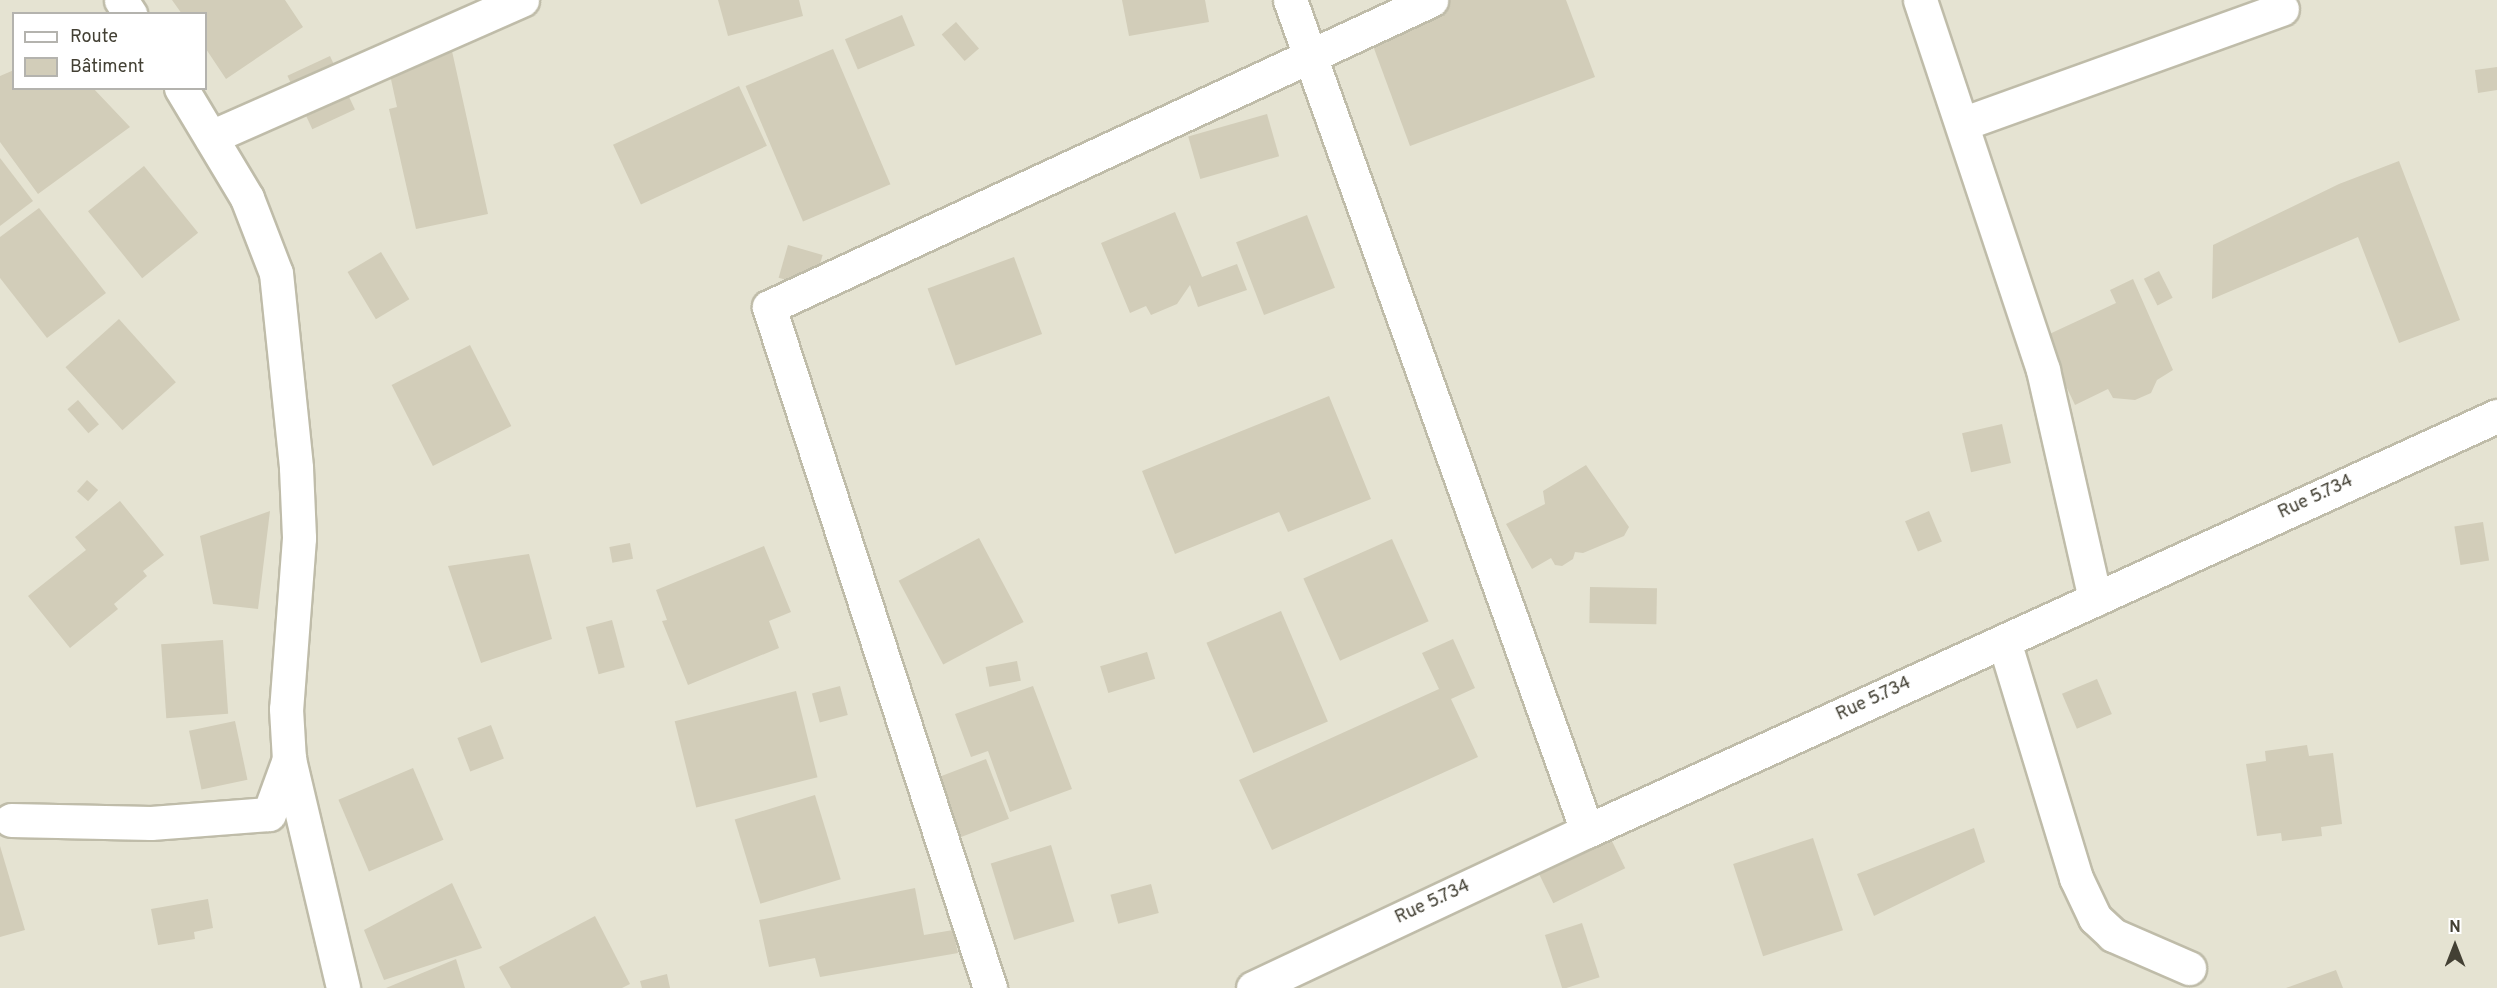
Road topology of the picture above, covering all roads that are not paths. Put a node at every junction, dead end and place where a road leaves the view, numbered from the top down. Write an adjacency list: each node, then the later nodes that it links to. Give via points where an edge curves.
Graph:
1 (522, 0): 9 (street)
2 (1290, 0): 6 (street)
3 (1431, 0): 6 (street)
4 (1920, 0): 8 (street)
5 (2282, 9): 8 (street)
6 (1310, 56): 15 (street); 18 (street, via 769,307)
7 (182, 90): 9 (street)
8 (1962, 124): 11 (street, via 2043,370)
9 (211, 137): 13 (street, via 247,198 276,273 284,331 298,538 286,709)
10 (2497, 416): 11 (street, Rue 5.734)
11 (2095, 599): 12 (street, Rue 5.734)
12 (2004, 641): 15 (street, Rue 5.734); 16 (street, via 2076,878 2095,918 2113,935)
13 (289, 759): 14 (street, via 269,814 151,823); 17 (street)
14 (10, 820)
15 (1587, 831): 19 (street, Rue 5.734)
16 (2189, 968)
17 (343, 988)
18 (990, 988)
19 (1253, 988)

